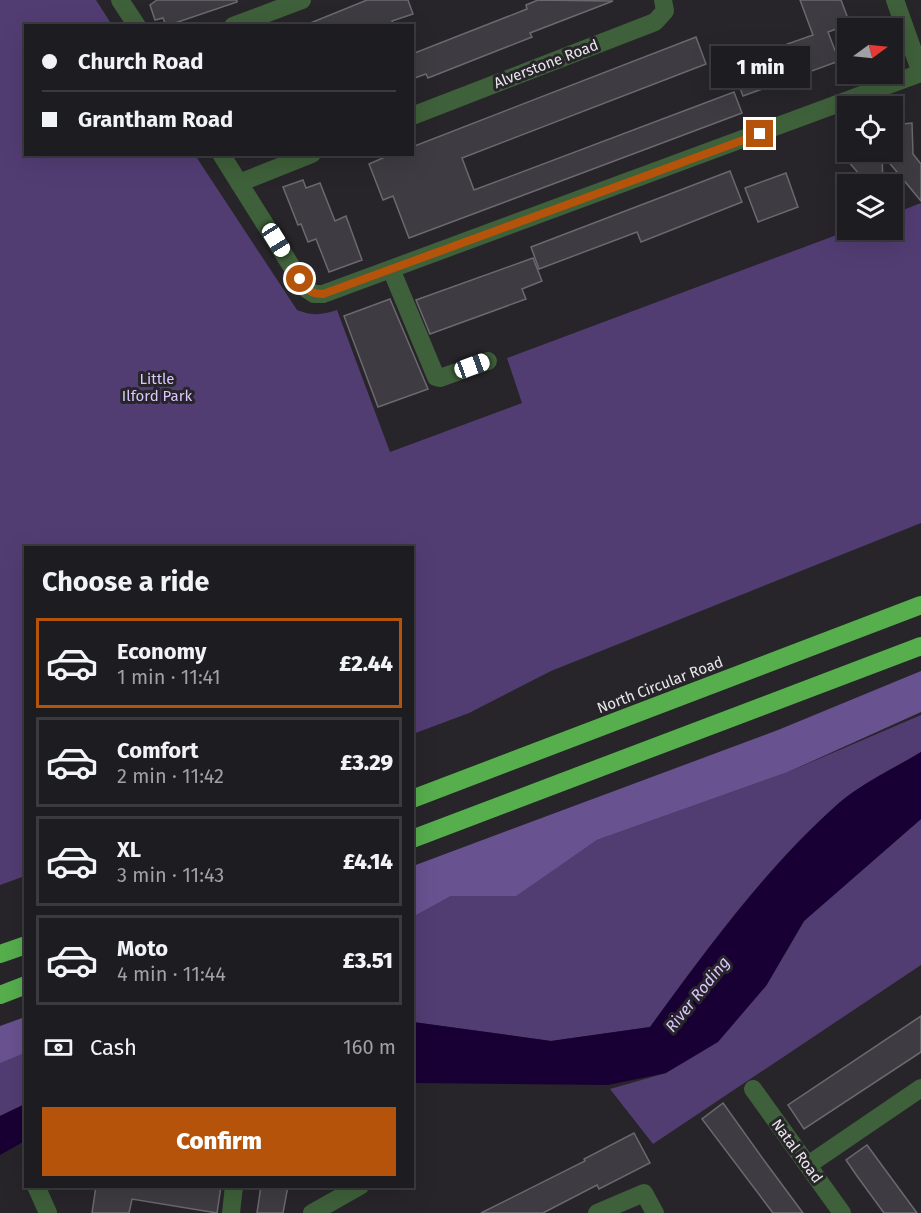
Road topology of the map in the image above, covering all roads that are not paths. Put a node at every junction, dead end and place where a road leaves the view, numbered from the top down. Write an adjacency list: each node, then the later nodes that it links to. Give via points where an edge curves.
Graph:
1 (120, 0): 5 (street)
2 (302, 0): 6 (street)
3 (663, 0): 8 (street, Alverstone Road, via 665,11 655,22)
4 (895, 0): 7 (street)
5 (136, 24)
6 (238, 24)
7 (921, 73): 12 (street)
8 (414, 115)
9 (222, 156): 11 (street)
10 (307, 156): 11 (street)
11 (239, 183): 12 (street, via 305,288 314,294)
12 (391, 269): 13 (street, via 436,377)
13 (488, 361)
14 (921, 605): 16 (highway, North Circular Road)
15 (921, 646): 17 (highway)
16 (414, 798)
17 (414, 838)
18 (24, 946): 19 (highway)
19 (0, 954)
20 (24, 986): 21 (highway)
21 (0, 995)
22 (921, 1088): 24 (street)
23 (753, 1089): 24 (street, Natal Road)
24 (808, 1165): 33 (street, Natal Road)
25 (37, 1188): 28 (street)
26 (234, 1188): 29 (street)
27 (356, 1188): 30 (street)
28 (48, 1213)
29 (231, 1213)
30 (312, 1213)
31 (597, 1213): 32 (street, via 644,1193)
32 (655, 1213)
33 (842, 1213)

